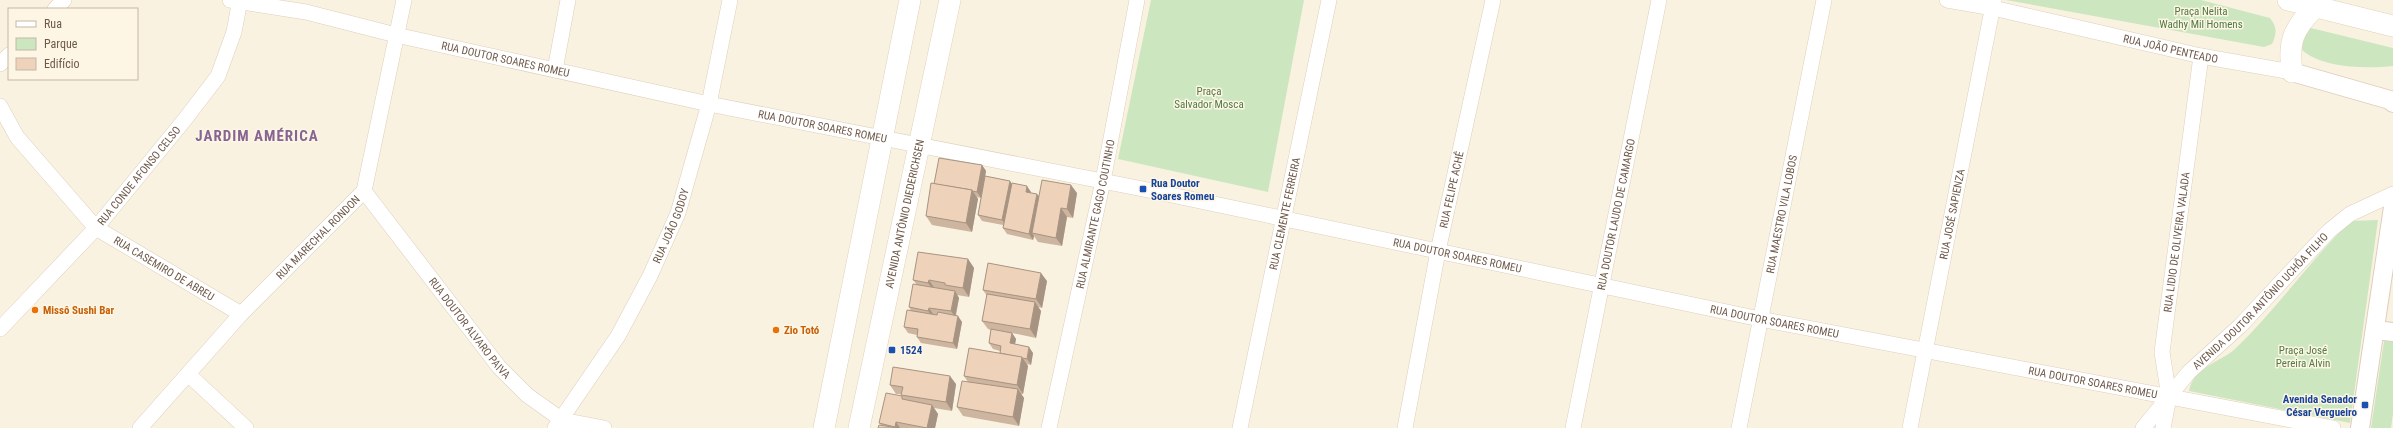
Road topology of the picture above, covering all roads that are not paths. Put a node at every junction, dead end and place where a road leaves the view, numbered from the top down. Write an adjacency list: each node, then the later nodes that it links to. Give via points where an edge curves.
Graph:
1 (64, 0): 16 (street)
2 (237, 0): 19 (street, RUA DOUTOR SOARES ROMEU, via 306,12); 35 (street, RUA CONDE AFONSO CELSO, via 234,32 218,76)
3 (404, 0): 19 (street, RUA MARECHAL RONDON)
4 (568, 0): 23 (street)
5 (730, 0): 26 (street, RUA JOÃO GODOY)
6 (910, 0): 28 (main road)
7 (950, 0): 29 (main road, AVENIDA ANTÔNIO DIEDERICHSEN)
8 (1137, 0): 30 (street, RUA ALMIRANTE GAGO COUTINHO)
9 (1329, 0): 34 (street, RUA CLEMENTE FERREIRA)
10 (1493, 0): 36 (street, RUA FELIPE ACHÊ)
11 (1660, 0): 37 (street, RUA DOUTOR LAUDO DE CAMARGO)
12 (1824, 0): 39 (street, RUA MAESTRO VILA LOBOS)
13 (1947, 0): 15 (street, RUA JOÃO PENTEADO)
14 (2288, 0): 17 (main road)
15 (1994, 4): 21 (street, RUA JOÃO PENTEADO); 42 (street, RUA JOSÉ SAPIENZA)
16 (56, 8)
17 (2314, 8): 18 (main road); 24 (main road, via 2300,22 2292,38 2289,55)
18 (2393, 26)
19 (396, 35): 23 (street, RUA DOUTOR SOARES ROMEU); 31 (street, RUA MARECHAL RONDON)
20 (8, 56): 22 (street)
21 (2201, 56): 24 (street, RUA JOÃO PENTEADO); 44 (street, RUA LIDIO DE OLIVEIRA VALADA, via 2162,352)
22 (0, 64)
23 (555, 70): 26 (street, RUA DOUTOR SOARES ROMEU)
24 (2292, 72): 25 (street, RUA JOÃO PENTEADO)
25 (2393, 103)
26 (709, 104): 28 (street, RUA DOUTOR SOARES ROMEU); 45 (street, RUA JOÃO GODOY, via 678,213 650,276 618,336)
27 (0, 106): 35 (street, RUA CASEMIRO DE ABREU, via 17,137)
28 (884, 139): 29 (street, RUA DOUTOR SOARES ROMEU); 49 (main road)
29 (920, 146): 30 (street, RUA DOUTOR SOARES ROMEU); 50 (main road, AVENIDA ANTÔNIO DIEDERICHSEN)
30 (1103, 181): 34 (street, RUA DOUTOR SOARES ROMEU); 51 (street, RUA ALMIRANTE GAGO COUTINHO)
31 (364, 191): 38 (street, RUA MARECHAL RONDON); 45 (street, RUA DOUTOR ALVARO PAIVA, via 499,367)
32 (2393, 194): 44 (street, AVENIDA DOUTOR ANTÔNIO UCHÔA FILHO, via 2350,214 2329,231 2240,326 2189,372)
33 (2393, 206): 41 (street)
34 (1285, 219): 36 (street, RUA DOUTOR SOARES ROMEU); 52 (street, RUA CLEMENTE FERREIRA)
35 (96, 228): 38 (street, RUA CASEMIRO DE ABREU); 40 (street, RUA CONDE AFONSO CELSO)
36 (1438, 251): 37 (street, RUA DOUTOR SOARES ROMEU); 53 (street, RUA FELIPE ACHÊ)
37 (1601, 285): 39 (street, RUA DOUTOR SOARES ROMEU); 54 (street, RUA DOUTOR LAUDO DE CAMARGO)
38 (241, 314): 43 (street, RUA MARECHAL RONDON)
39 (1760, 319): 42 (street, RUA DOUTOR SOARES ROMEU); 55 (street, RUA MAESTRO VILA LOBOS)
40 (0, 329)
41 (2384, 331): 60 (street)
42 (1925, 350): 44 (street, RUA DOUTOR SOARES ROMEU); 56 (street, RUA JOSÉ SAPIENZA)
43 (189, 374): 46 (street, RUA MARECHAL RONDON); 47 (street)
44 (2169, 397): 57 (street, AVENIDA DOUTOR ANTÔNIO UCHÔA FILHO); 58 (street, RUA LIDIO DE OLIVEIRA VALADA); 59 (street, RUA DOUTOR SOARES ROMEU)
45 (558, 424): 48 (street, RUA DOUTOR ALVARO PAIVA)
46 (140, 428)
47 (246, 428)
48 (604, 428)
49 (824, 428)
50 (859, 428)
51 (1050, 428)
52 (1240, 428)
53 (1405, 428)
54 (1572, 428)
55 (1739, 428)
56 (1910, 428)
57 (2143, 428)
58 (2163, 428)
59 (2333, 428)
60 (2360, 428)

